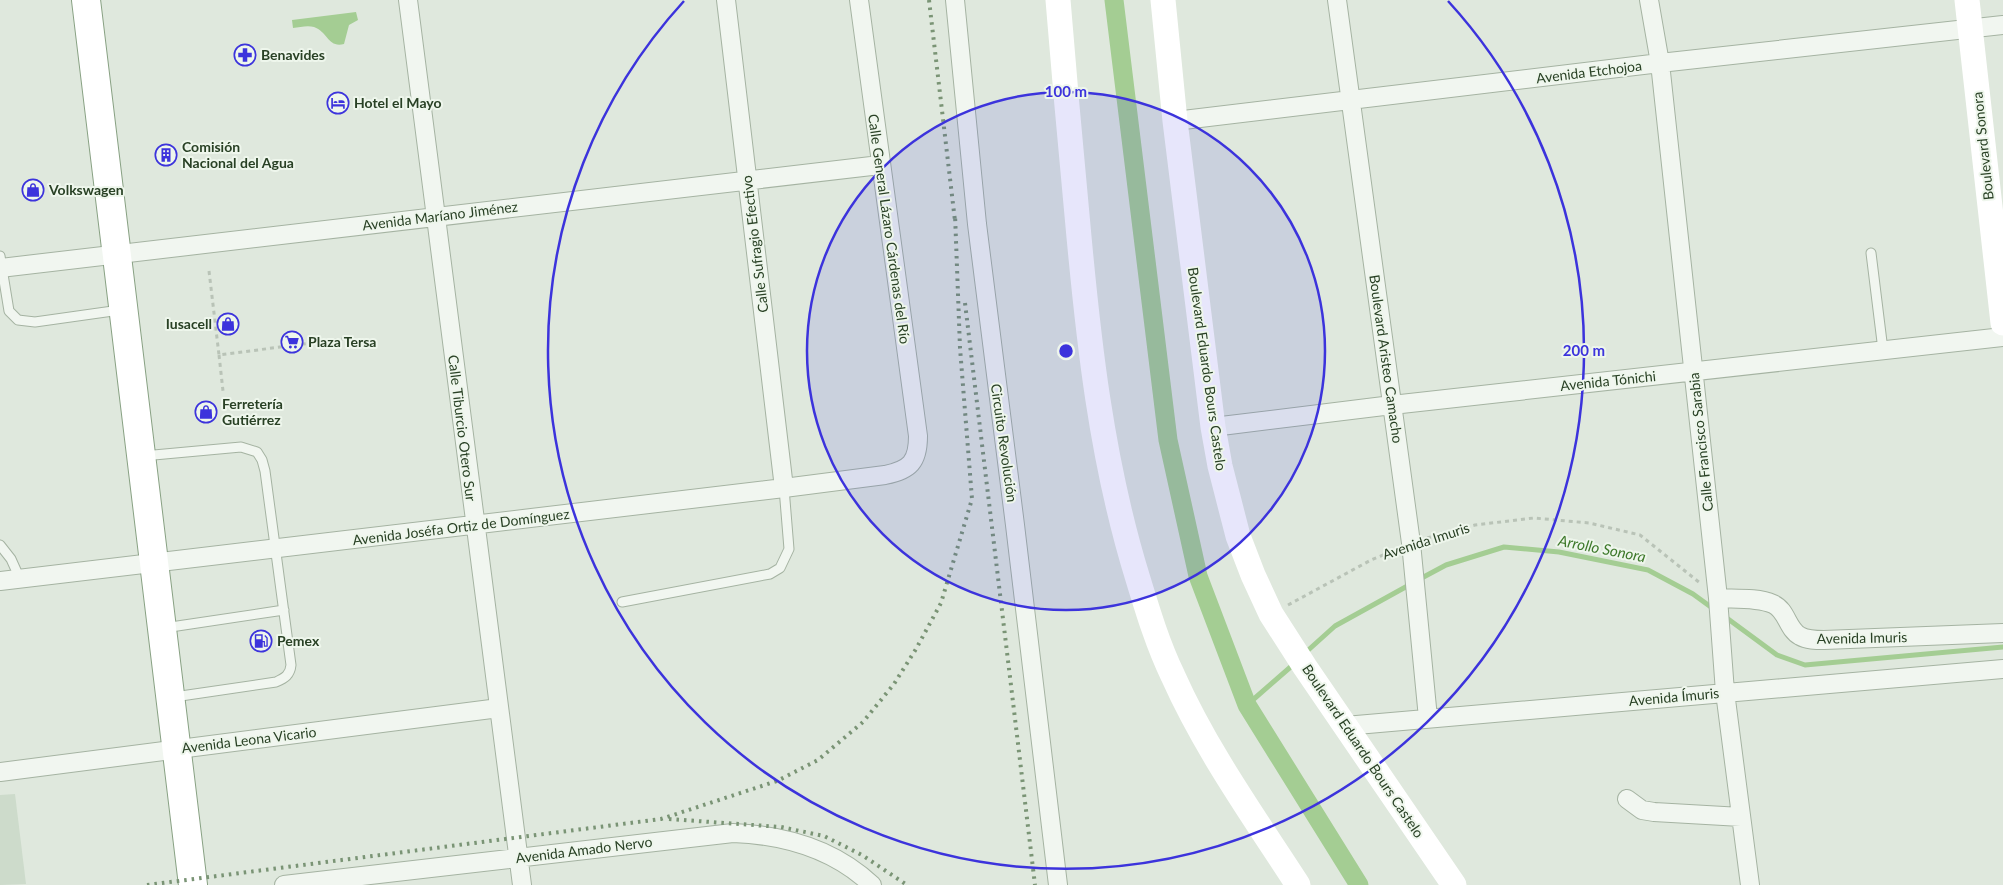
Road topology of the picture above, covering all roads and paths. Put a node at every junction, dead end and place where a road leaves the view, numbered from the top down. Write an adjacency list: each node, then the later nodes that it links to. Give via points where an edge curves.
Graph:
1 (86, 0): 20 (highway)
2 (408, 0): 18 (street, Calle Tiburcio Otero Sur)
3 (726, 0): 17 (street, Calle Sufragio Efectivo)
4 (859, 0): 16 (street, Calle General Lázaro Cárdenas del Río)
5 (955, 0): 64 (street, Circuito Revolución, via 977,224)
6 (1058, 0): 65 (main road, via 1085,313 1106,452 1125,535 1159,643 1186,704 1203,737)
7 (1164, 0): 15 (main road, Boulevard Eduardo Bours Castelo)
8 (1337, 0): 14 (street, Boulevard Aristeo Camacho)
9 (1649, 0): 13 (street, Calle Francisco Sarabia)
10 (1967, 0): 12 (main road, Boulevard Sonora)
11 (2003, 25): 12 (street, Avenida Etchojoa)
12 (1970, 29): 13 (street, Avenida Etchojoa); 24 (main road, Boulevard Sonora)
13 (1660, 63): 14 (street, Avenida Etchojoa); 29 (street, Calle Francisco Sarabia)
14 (1351, 101): 15 (street, Avenida Etchojoa); 31 (street, Boulevard Aristeo Camacho)
15 (1175, 121): 32 (main road, Boulevard Eduardo Bours Castelo)
16 (880, 165): 17 (street, Avenida Maríano Jiménez); 34 (street, Calle General Lázaro Cárdenas del Río, via 918,436)
17 (747, 179): 18 (street, Avenida Maríano Jiménez); 35 (street, Calle Sufragio Efectivo)
18 (435, 216): 20 (street, Avenida Maríano Jiménez); 36 (street, Calle Tiburcio Otero Sur)
19 (1871, 253): 27 (lane)
20 (116, 254): 21 (street, Avenida Maríano Jiménez); 23 (highway)
21 (1, 264): 23 (lane, via 9,311 18,320 35,322)
22 (210, 271): 28 (path)
23 (123, 309): 33 (highway)
24 (2003, 322)
25 (357, 337): 28 (path)
26 (2003, 337): 27 (street, Avenida Tónichi)
27 (1883, 350): 29 (street, Avenida Tónichi)
28 (219, 354): 30 (path)
29 (1693, 372): 31 (street, Avenida Tónichi); 43 (street, Calle Francisco Sarabia)
30 (223, 391)
31 (1392, 405): 32 (street, Avenida Tónichi); 37 (street, Boulevard Aristeo Camacho)
32 (1213, 427): 46 (main road, Boulevard Eduardo Bours Castelo, via 1238,536)
33 (140, 456): 39 (lane, via 241,447 257,452 265,471); 40 (highway)
34 (916, 457): 35 (street, Avenida Joséfa Ortiz de Domínguez, via 899,472)
35 (784, 488): 36 (street, Avenida Joséfa Ortiz de Domínguez); 44 (lane, via 789,549 780,568 770,574)
36 (475, 525): 39 (street, Avenida Joséfa Ortiz de Domínguez); 52 (street, Calle Tiburcio Otero Sur)
37 (1411, 543): 43 (path, Avenida Imuris, via 1475,525 1534,518 1589,522 1640,535); 46 (path, Avenida Imuris, via 1371,560); 53 (street, Boulevard Aristeo Camacho)
38 (0, 545): 41 (lane, via 12,559)
39 (276, 549): 40 (street, Avenida Joséfa Ortiz de Domínguez); 45 (lane)
40 (153, 564): 41 (street, Avenida Joséfa Ortiz de Domínguez); 47 (highway)
41 (20, 579): 42 (street, Avenida Joséfa Ortiz de Domínguez)
42 (0, 581)
43 (1718, 598): 48 (street, Avenida Imuris, via 1774,604 1784,613 1793,630 1810,639); 50 (street, Calle Francisco Sarabia)
44 (622, 602)
45 (284, 610): 47 (lane); 51 (lane, via 291,665 284,679)
46 (1271, 614): 54 (main road, Boulevard Eduardo Bours Castelo)
47 (161, 629): 51 (highway)
48 (2003, 633)
49 (2003, 669): 50 (street, Avenida Ímuris)
50 (1725, 692): 53 (street, Avenida Ímuris); 58 (street, Calle Francisco Sarabia)
51 (170, 698): 55 (highway)
52 (499, 708): 55 (street, Avenida Leona Vicario); 59 (street, Calle Tiburcio Otero Sur)
53 (1428, 718): 54 (street, Avenida Ímuris)
54 (1345, 726): 66 (main road, Boulevard Eduardo Bours Castelo)
55 (176, 749): 56 (street, Avenida Leona Vicario); 60 (highway)
56 (0, 772)
57 (1627, 799): 58 (street, via 1642,810)
58 (1741, 818): 67 (street, Calle Francisco Sarabia)
59 (518, 858): 61 (street, Avenida Amado Nervo); 62 (street, Calle Tiburcio Otero Sur); 63 (street, Avenida Amado Nervo, via 733,833 757,834 809,846 851,868)
60 (193, 885)
61 (284, 885)
62 (522, 885)
63 (872, 885)
64 (1058, 885)
65 (1298, 885)
66 (1454, 885)
67 (1750, 885)

